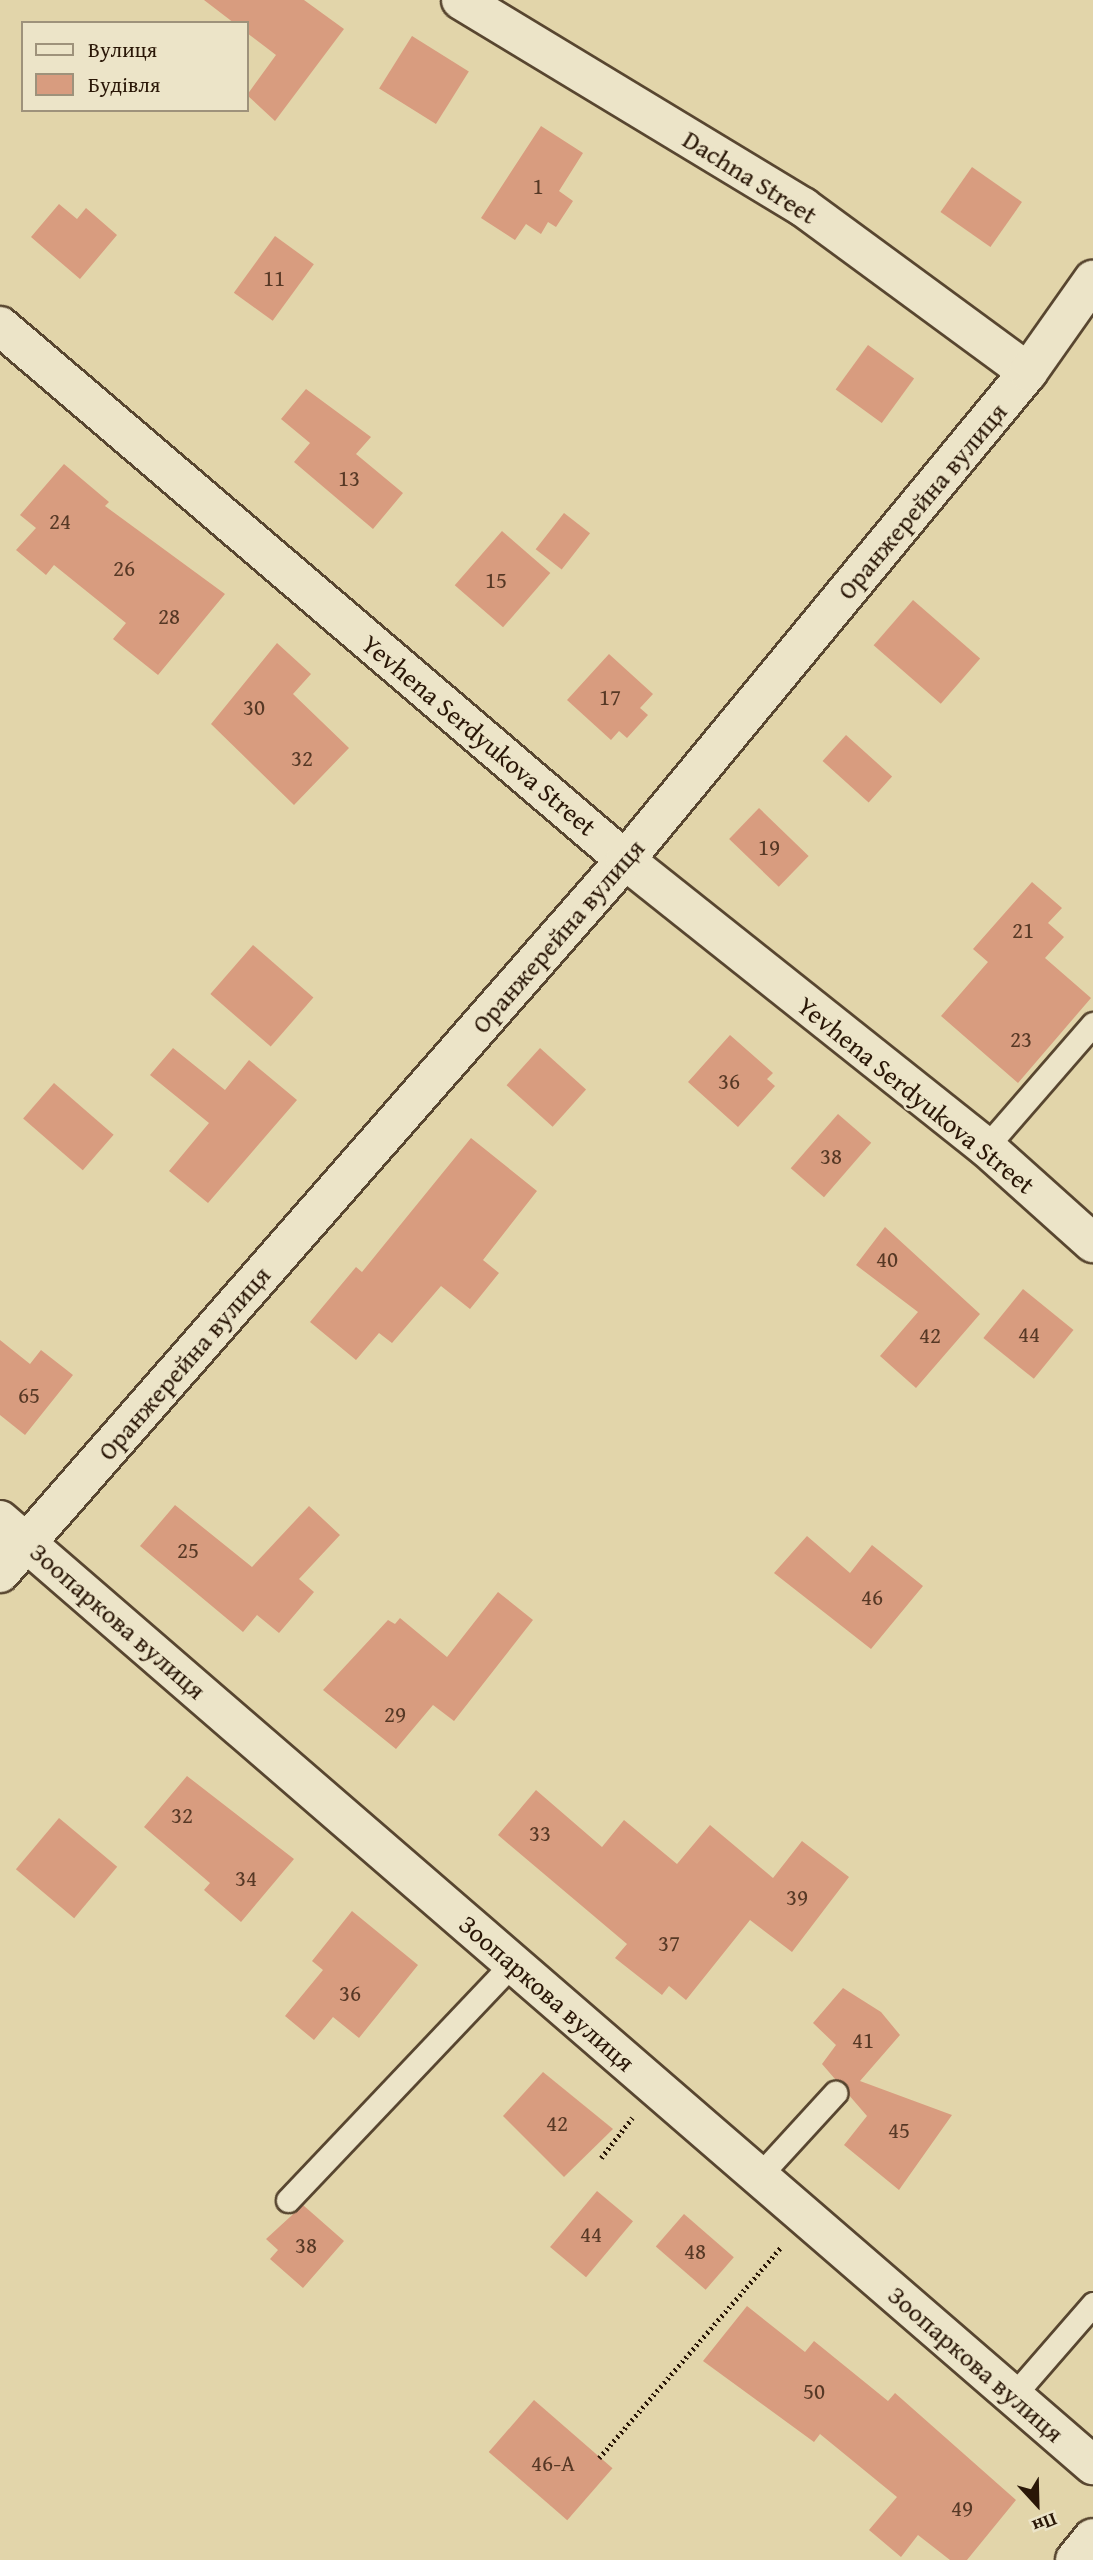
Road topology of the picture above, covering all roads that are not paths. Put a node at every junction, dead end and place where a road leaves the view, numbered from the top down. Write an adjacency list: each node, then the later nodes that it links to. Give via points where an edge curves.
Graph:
1 (461, 0): 4 (street, Dachna Street, via 803,207)
2 (1093, 280): 4 (street, Оранжерейна вулиця)
3 (0, 326): 5 (street, Yevhena Serdyukova Street)
4 (1028, 372): 5 (street, Оранжерейна вулиця)
5 (625, 860): 7 (street, Yevhena Serdyukova Street); 9 (street, Оранжерейна вулиця)
6 (1093, 1024): 7 (lane)
7 (986, 1147): 8 (street, Yevhena Serdyukova Street)
8 (1093, 1243)
9 (13, 1531): 10 (street, Оранжерейна вулиця); 11 (street, Зоопаркова вулиця)
10 (0, 1573)
11 (513, 1963): 13 (street, Зоопаркова вулиця); 14 (lane)
12 (835, 2093): 13 (lane)
13 (759, 2176): 16 (street, Зоопаркова вулиця)
14 (288, 2200)
15 (1093, 2304): 16 (lane)
16 (1013, 2396): 17 (street, Зоопаркова вулиця)
17 (1093, 2465)
18 (1093, 2538): 19 (street)
19 (1075, 2560)

